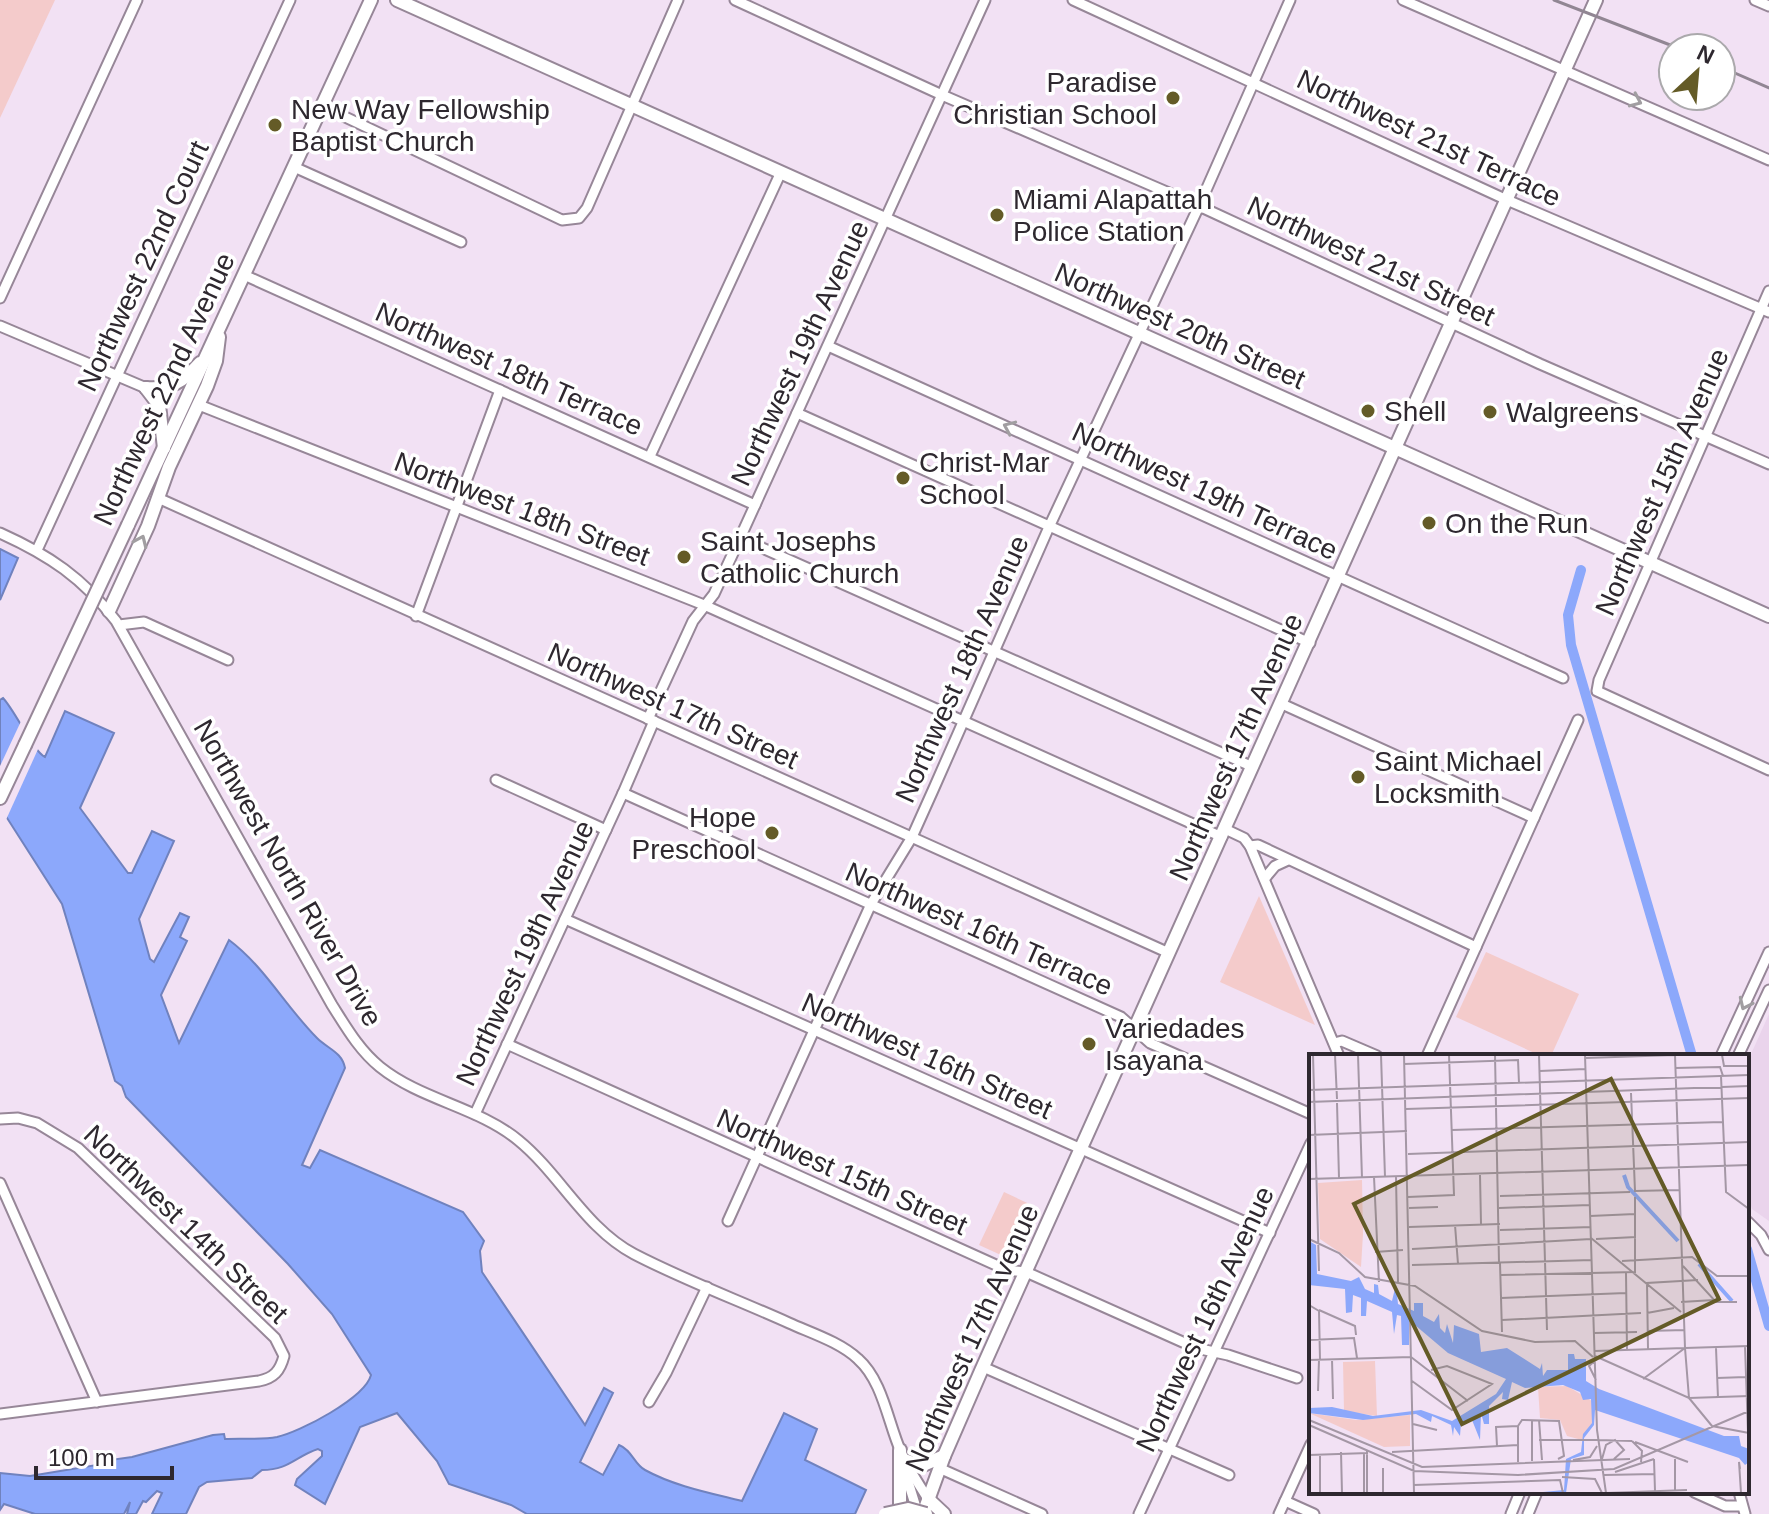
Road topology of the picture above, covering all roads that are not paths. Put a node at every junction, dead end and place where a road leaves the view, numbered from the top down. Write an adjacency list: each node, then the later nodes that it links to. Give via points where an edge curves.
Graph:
1 (137, 0): 28 (street)
2 (290, 0): 36 (street, Northwest 22nd Court)
3 (371, 0): 17 (main road, Northwest 22nd Avenue)
4 (397, 0): 18 (main road, Northwest 20th Street)
5 (678, 0): 18 (street)
6 (735, 0): 16 (street, Northwest 21st Street)
7 (985, 0): 16 (street, Northwest 19th Avenue)
8 (1073, 0): 15 (street, Northwest 21st Terrace)
9 (1290, 0): 15 (street, Northwest 18th Avenue)
10 (1403, 0): 14 (street)
11 (1596, 0): 14 (main road, Northwest 17th Avenue)
12 (1755, 0): 13 (street)
13 (1769, 6)
14 (1564, 71): 19 (street, one-way to 19); 22 (main road, Northwest 17th Avenue)
15 (1254, 82): 22 (street, Northwest 21st Terrace); 23 (street, Northwest 18th Avenue)
16 (942, 95): 23 (street, Northwest 21st Street); 24 (street, Northwest 19th Avenue)
17 (322, 106): 18 (street, via 562,220 579,218 587,208); 20 (main road, Northwest 22nd Avenue)
18 (632, 106): 21 (main road, Northwest 20th Street)
19 (1769, 160)
20 (294, 167): 25 (street); 26 (main road, Northwest 22nd Avenue)
21 (781, 172): 24 (main road, Northwest 20th Street); 44 (street)
22 (1507, 200): 29 (street, Northwest 21st Terrace); 30 (main road, Northwest 17th Avenue)
23 (1199, 206): 30 (street, Northwest 21st Street); 33 (street, Northwest 18th Avenue)
24 (885, 220): 33 (main road, Northwest 20th Street); 34 (street, Northwest 19th Avenue)
25 (461, 242)
26 (244, 275): 32 (main road, Northwest 22nd Avenue); 38 (street, Northwest 18th Terrace)
27 (1769, 291): 29 (street, Northwest 15th Avenue)
28 (0, 298)
29 (1765, 311): 41 (street, Northwest 15th Avenue)
30 (1452, 324): 41 (street, Northwest 21st Street); 43 (main road, Northwest 17th Avenue)
31 (0, 326): 36 (street)
32 (220, 327): 35 (main road, Northwest 22nd Avenue); 39 (main road, via 216,361)
33 (1139, 334): 43 (main road, Northwest 20th Street); 45 (street, Northwest 18th Avenue)
34 (828, 346): 40 (street, Northwest 19th Avenue); 45 (street, Northwest 19th Terrace, one-way to 34)
35 (207, 354): 37 (main road, via 175,385); 42 (main road, Northwest 22nd Avenue)
36 (117, 376): 37 (street); 53 (street, Northwest 22nd Court)
37 (146, 388): 42 (main road, via 159,405)
38 (500, 390): 44 (street, Northwest 18th Terrace); 49 (street)
39 (199, 405): 47 (main road); 49 (street, Northwest 18th Street)
40 (797, 413): 48 (street, Northwest 19th Avenue); 50 (street)
41 (1706, 435): 46 (street, Northwest 21st Street); 54 (street, Northwest 15th Avenue)
42 (164, 448): 73 (main road, Northwest 22nd Avenue, bridge)
43 (1397, 449): 54 (main road, Northwest 20th Street); 55 (main road, Northwest 17th Avenue)
44 (650, 456): 48 (street, Northwest 18th Terrace)
45 (1080, 458): 50 (street, Northwest 18th Avenue); 55 (street, Northwest 19th Terrace)
46 (1769, 464)
47 (158, 498): 57 (main road, one-way to 47); 58 (street, Northwest 17th Street)
48 (755, 505): 52 (street, Northwest 19th Avenue)
49 (457, 507): 56 (street, Northwest 18th Street); 58 (street)
50 (1049, 527): 61 (street); 62 (street, Northwest 18th Avenue)
51 (0, 533): 53 (street, Northwest North River Drive)
52 (740, 538): 56 (street, Northwest 19th Avenue); 62 (street)
53 (37, 550): 57 (street, Northwest North River Drive, via 83,583)
54 (1649, 563): 59 (main road, Northwest 20th Street); 70 (street, Northwest 15th Avenue, via 1597,691)
55 (1339, 577): 61 (main road, Northwest 17th Avenue); 64 (street, Northwest 19th Terrace)
56 (704, 605): 66 (street, Northwest 19th Avenue); 67 (street, Northwest 18th Street)
57 (109, 611): 60 (street, Northwest North River Drive)
58 (416, 616): 66 (street, Northwest 17th Street)
59 (1769, 616)
60 (119, 625): 63 (street, via 145,623); 97 (street, Northwest North River Drive, via 351,1034 389,1073)
61 (1310, 643): 65 (main road, Northwest 17th Avenue)
62 (993, 652): 67 (street, Northwest 18th Avenue); 69 (street)
63 (228, 660)
64 (1563, 678)
65 (1282, 704): 69 (main road, Northwest 17th Avenue); 74 (street)
66 (651, 720): 72 (street, Northwest 19th Avenue); 77 (street, Northwest 17th Street)
67 (963, 720): 76 (street, Northwest 18th Street); 77 (street, Northwest 18th Avenue)
68 (1578, 720): 74 (street)
69 (1253, 767): 76 (main road, Northwest 17th Avenue)
70 (1769, 770)
71 (496, 780): 75 (street)
72 (623, 793): 75 (street, Northwest 19th Avenue); 81 (street, Northwest 16th Terrace)
73 (0, 798)
74 (1534, 818): 83 (street)
75 (606, 830): 82 (street, Northwest 19th Avenue)
76 (1223, 833): 78 (street, Northwest 18th Street, via 1244,838); 85 (main road, Northwest 17th Avenue)
77 (912, 837): 81 (street, Northwest 18th Avenue); 85 (street, Northwest 17th Street)
78 (1250, 846): 79 (street); 80 (street)
79 (1288, 860): 80 (street); 83 (street)
80 (1265, 878): 89 (street)
81 (871, 904): 87 (street, Northwest 18th Avenue); 88 (street, Northwest 16th Terrace, via 1121,1017)
82 (565, 919): 87 (street, Northwest 16th Street); 90 (street, Northwest 19th Avenue)
83 (1476, 947): 93 (street)
84 (1769, 952): 94 (street, one-way to 94)
85 (1169, 953): 88 (main road, Northwest 17th Avenue)
86 (1769, 990): 95 (street)
87 (815, 1030): 100 (street, Northwest 16th Street); 101 (street, Northwest 18th Avenue)
88 (1136, 1030): 96 (street, Northwest 16th Terrace, via 1150,1043); 100 (main road, Northwest 17th Avenue)
89 (1334, 1043): 91 (street); 92 (street, via 1342,1041)
90 (507, 1044): 97 (street, Northwest 19th Avenue); 101 (street, Northwest 15th Street)
91 (1338, 1054)
92 (1372, 1054)
93 (1428, 1054)
94 (1722, 1054)
95 (1739, 1054)
96 (1309, 1113)
97 (475, 1114): 108 (street, Northwest North River Drive, via 530,1150 613,1240)
98 (0, 1119): 112 (street, Northwest 14th Street, via 37,1123 78,1148 283,1350 274,1376 259,1381)
99 (1309, 1147): 105 (street, Northwest 16th Avenue)
100 (1081, 1149): 105 (street, Northwest 16th Street); 107 (main road, Northwest 17th Avenue)
101 (757, 1158): 103 (street, Northwest 18th Avenue); 107 (street, Northwest 15th Street, via 1007,1270)
102 (0, 1183): 112 (street)
103 (728, 1221)
104 (1749, 1223): 106 (street)
105 (1270, 1233): 109 (street, Northwest 16th Avenue)
106 (1769, 1250)
107 (1026, 1272): 109 (street, Northwest 15th Street); 110 (main road, Northwest 17th Avenue)
108 (707, 1287): 113 (street); 117 (street, Northwest North River Drive, via 861,1361)
109 (1213, 1352): 111 (street, Northwest 15th Street); 116 (street, Northwest 16th Avenue)
110 (983, 1367): 116 (street); 118 (main road, Northwest 17th Avenue)
111 (1297, 1378)
112 (97, 1402): 114 (street)
113 (649, 1402)
114 (0, 1414)
115 (1309, 1448): 124 (street)
116 (1167, 1449): 119 (street); 131 (street, Northwest 16th Avenue)
117 (902, 1455): 118 (main road, via 921,1466); 123 (street, Northwest North River Drive); 127 (main road); 128 (street, Northwest North River Drive)
118 (941, 1462): 123 (main road, Northwest 17th Avenue); 130 (street)
119 (1229, 1475)
120 (1519, 1494): 134 (street)
121 (1535, 1494): 135 (street)
122 (1698, 1494): 125 (street)
123 (928, 1499): 128 (main road, Northwest 17th Avenue); 129 (main road, Northwest North River Drive)
124 (1285, 1501): 132 (street); 133 (street)
125 (1744, 1510)
126 (885, 1514): 128 (main road, bridge, via 908,1509)
127 (900, 1514)
128 (922, 1514)
129 (944, 1514)
130 (1042, 1514)
131 (1139, 1514)
132 (1279, 1514)
133 (1314, 1514)
134 (1511, 1514)
135 (1528, 1514)

